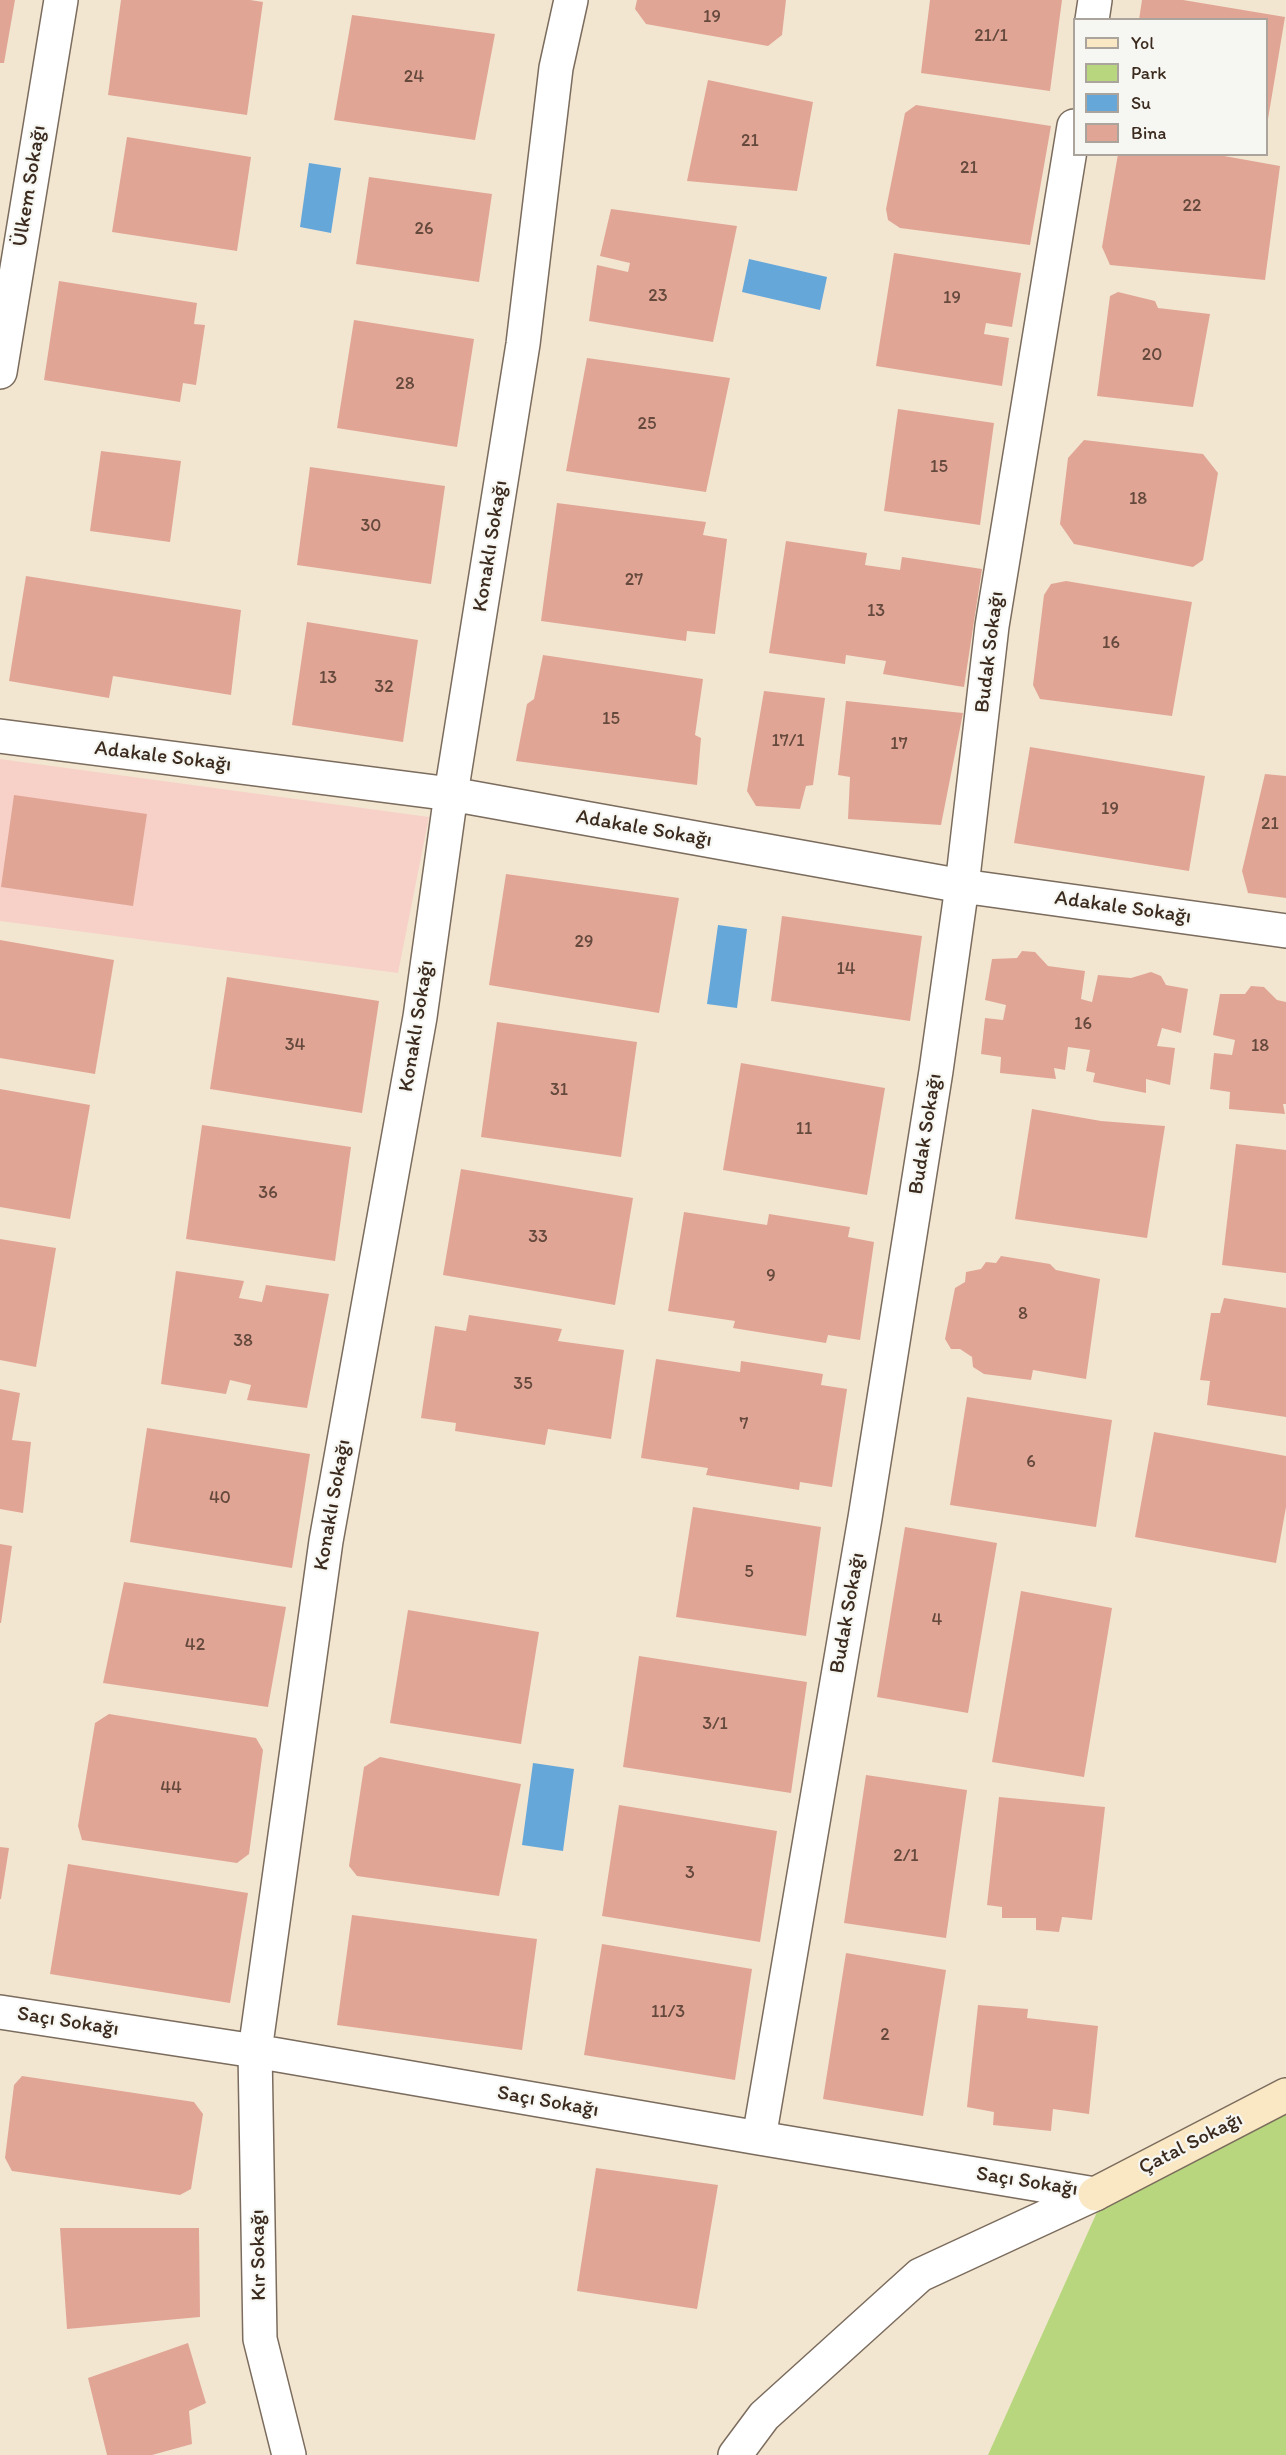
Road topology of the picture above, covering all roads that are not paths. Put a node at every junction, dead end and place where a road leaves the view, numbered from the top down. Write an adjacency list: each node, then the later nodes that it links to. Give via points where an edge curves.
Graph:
1 (61, 0): 6 (street, Ülkem Sokağı)
2 (571, 0): 8 (street, Konaklı Sokağı, via 556,68 523,344)
3 (1095, 0): 4 (street)
4 (1092, 18)
5 (1073, 132): 9 (street, Budak Sokağı, via 992,626)
6 (0, 372)
7 (0, 736): 8 (street, Adakale Sokağı)
8 (452, 794): 9 (street, Adakale Sokağı); 12 (street, Konaklı Sokağı, via 420,1017 326,1541)
9 (962, 886): 10 (street, Adakale Sokağı); 14 (street, Budak Sokağı, via 865,1518)
10 (1286, 931)
11 (0, 2012): 12 (street, Saçı Sokağı)
12 (255, 2051): 14 (street, Saçı Sokağı); 16 (street, Kır Sokağı, via 260,2339)
13 (1286, 2095): 15 (main road, Çatal Sokağı)
14 (759, 2138): 15 (street, Saçı Sokağı)
15 (1095, 2194): 17 (street, via 920,2275 764,2416)
16 (289, 2455)
17 (735, 2455)

